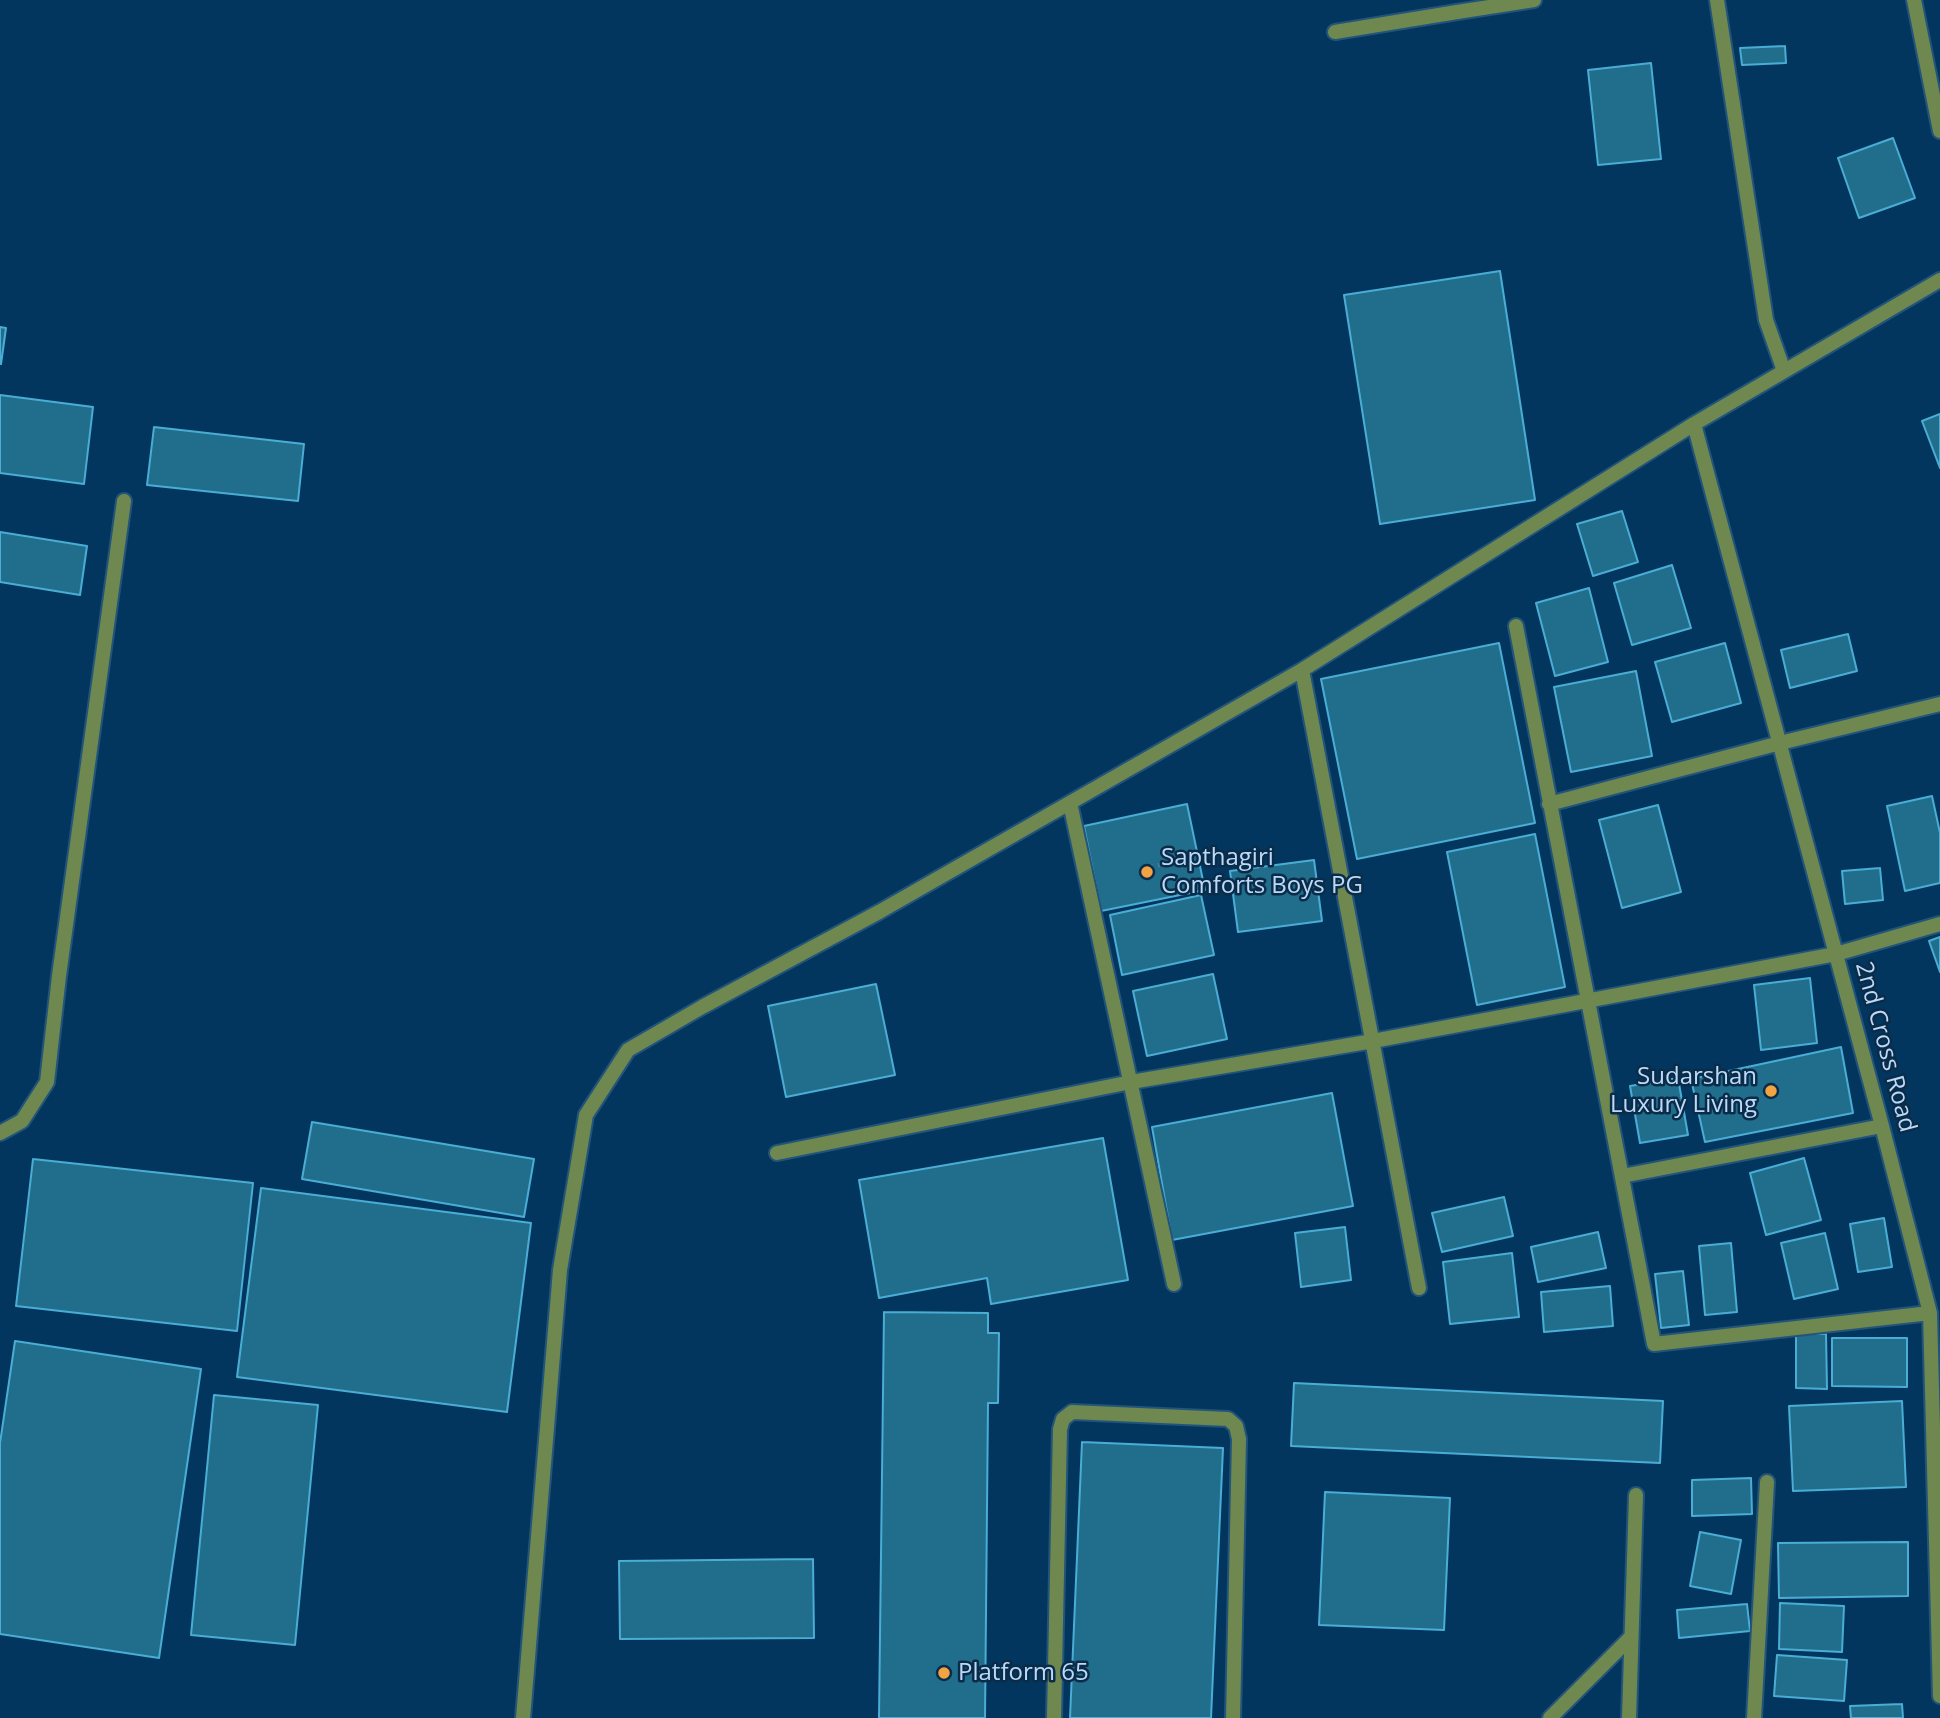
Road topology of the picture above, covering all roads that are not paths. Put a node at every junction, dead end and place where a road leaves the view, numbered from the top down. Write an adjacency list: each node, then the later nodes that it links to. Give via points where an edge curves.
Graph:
1 (1534, 0): 4 (street)
2 (1717, 0): 7 (street, via 1766,320)
3 (1914, 0): 5 (street)
4 (1335, 32)
5 (1940, 131)
6 (1940, 280): 7 (street)
7 (1784, 371): 8 (street)
8 (1694, 424): 11 (street); 13 (street, 2nd Cross Road)
9 (124, 501): 22 (street, via 47,1082 22,1121)
10 (1516, 626): 15 (street)
11 (1302, 670): 14 (street); 19 (street)
12 (1940, 704): 13 (street)
13 (1780, 743): 15 (street); 17 (street, 2nd Cross Road)
14 (1070, 803): 20 (street); 32 (street, via 628,1050 586,1115 560,1270)
15 (1549, 804): 18 (street)
16 (1940, 924): 17 (street)
17 (1836, 954): 18 (street); 21 (street, 2nd Cross Road)
18 (1589, 1000): 19 (street); 24 (street)
19 (1373, 1041): 20 (street); 26 (street)
20 (1131, 1082): 23 (street); 25 (street)
21 (1882, 1126): 24 (street); 27 (street, 2nd Cross Road)
22 (0, 1133)
23 (777, 1153)
24 (1622, 1176): 27 (street, via 1654,1344)
25 (1174, 1284)
26 (1419, 1287)
27 (1930, 1313): 31 (street, 2nd Cross Road)
28 (1767, 1482): 37 (street)
29 (1636, 1495): 30 (street)
30 (1631, 1637): 35 (street); 36 (street)
31 (1940, 1696)
32 (523, 1718)
33 (1054, 1718): 34 (street, via 1060,1429 1072,1412 1228,1419 1236,1426)
34 (1233, 1718)
35 (1550, 1718)
36 (1629, 1718)
37 (1754, 1718)

